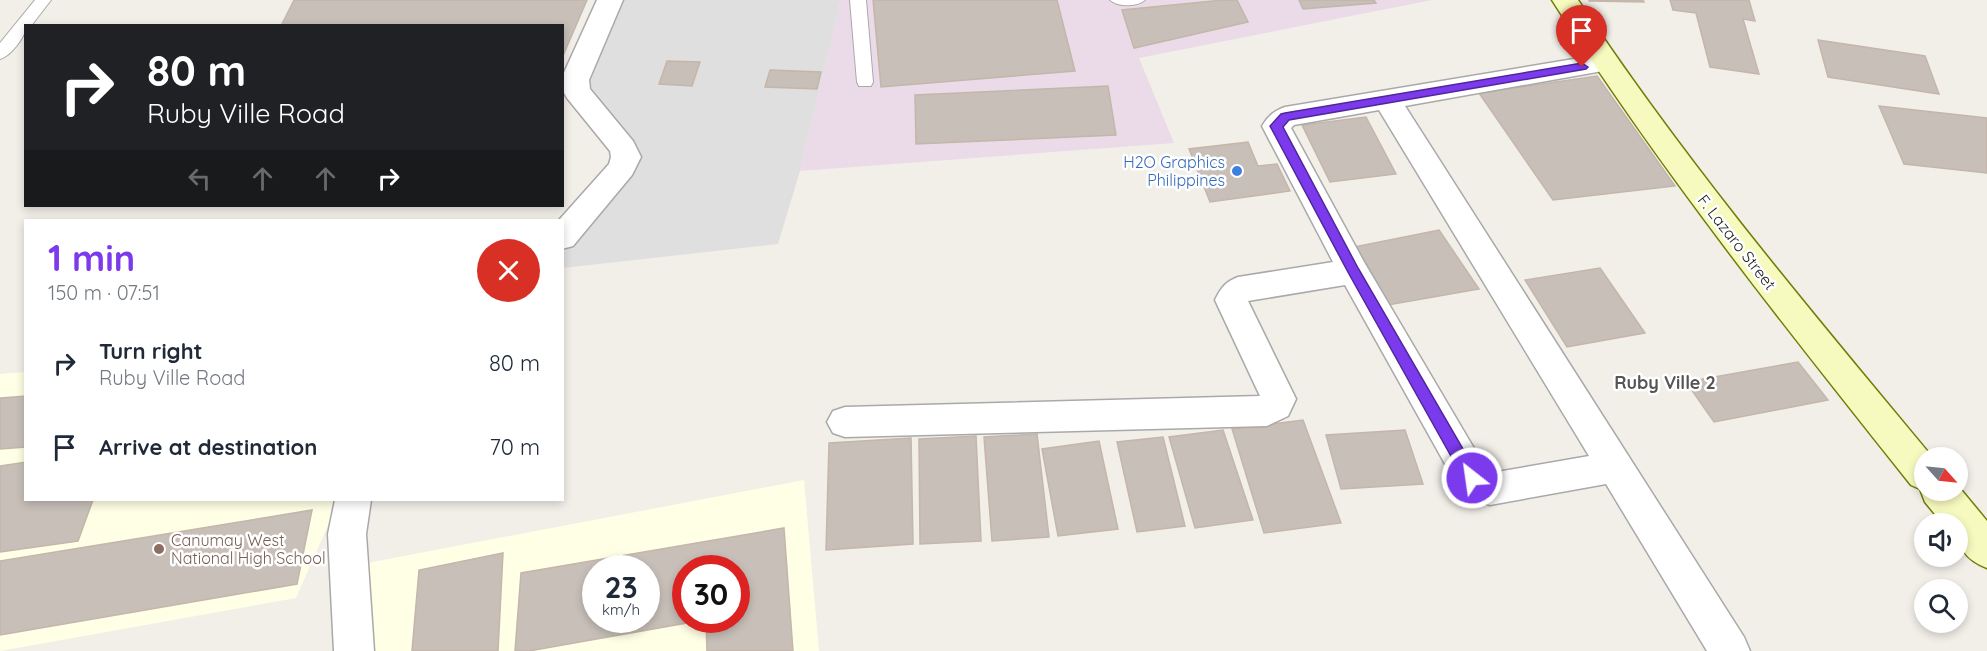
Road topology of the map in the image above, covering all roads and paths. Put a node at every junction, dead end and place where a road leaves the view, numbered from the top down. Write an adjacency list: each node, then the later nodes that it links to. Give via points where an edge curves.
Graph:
1 (44, 0): 7 (lane)
2 (610, 0): 13 (street, via 575,80 578,91 626,157 622,168)
3 (858, 0): 11 (lane)
4 (1118, 0): 5 (lane)
5 (1137, 0)
6 (1565, 0): 10 (street, F. Lazaro Street)
7 (24, 24)
8 (24, 25): 9 (lane)
9 (0, 54)
10 (1604, 63): 12 (street); 16 (street, F. Lazaro Street, via 1746,255)
11 (865, 82)
12 (1386, 99): 14 (street, via 1285,117 1276,126); 17 (street)
13 (564, 236)
14 (1353, 271): 15 (street, via 1233,294 1231,300 1279,399 1268,411); 17 (street, via 1480,486 1490,489)
15 (845, 422)
16 (1914, 462)
17 (1615, 467): 22 (street)
18 (353, 501): 21 (street, via 347,534)
19 (1947, 501): 20 (street)
20 (1987, 550)
21 (354, 651)
22 (1730, 651)

